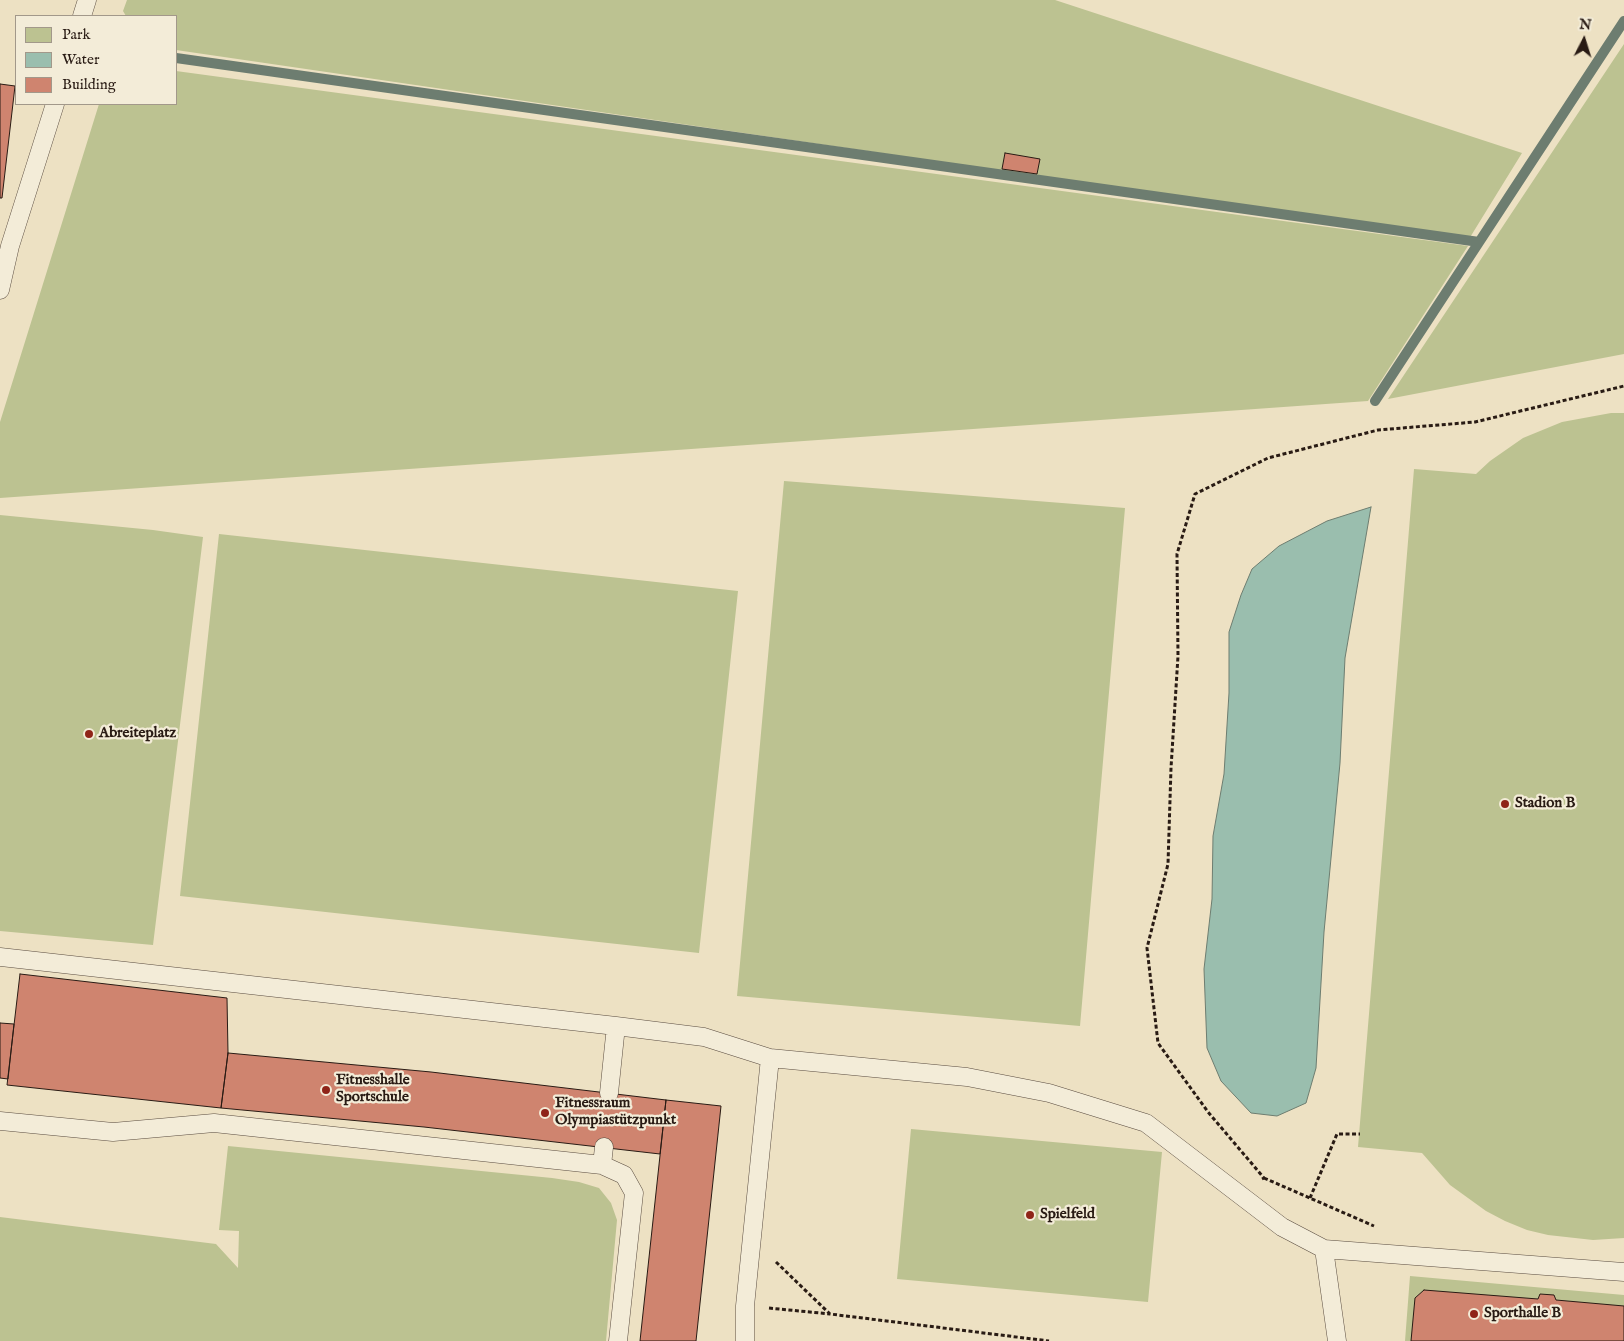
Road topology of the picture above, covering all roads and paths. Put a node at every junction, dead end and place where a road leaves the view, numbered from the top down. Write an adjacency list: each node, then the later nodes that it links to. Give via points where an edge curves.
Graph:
1 (88, 0): 2 (lane)
2 (82, 15)
3 (55, 105): 4 (lane, via 10,246)
4 (0, 290)
5 (1624, 386): 14 (path, via 1475,422 1378,430 1268,458 1195,494 1176,554 1178,656 1168,864 1147,948 1158,1043 1208,1112 1264,1178)
6 (0, 957): 7 (lane)
7 (616, 1026): 8 (lane, via 704,1037); 9 (lane)
8 (770, 1058): 14 (lane, via 967,1077 1050,1093 1146,1123); 16 (lane)
9 (609, 1093)
10 (0, 1121): 13 (lane, via 113,1132 214,1123)
11 (1360, 1134): 15 (path, via 1337,1134)
12 (604, 1147): 13 (lane)
13 (602, 1165): 21 (lane, via 624,1175 634,1193)
14 (1240, 1196): 17 (lane, via 1282,1227)
15 (1310, 1198)
16 (752, 1239): 19 (lane); 20 (path)
17 (1324, 1249): 18 (lane); 24 (lane)
18 (1624, 1272)
19 (745, 1306): 20 (path); 22 (lane)
20 (830, 1314): 23 (path)
21 (618, 1341)
22 (745, 1341)
23 (1049, 1341)
24 (1337, 1341)

